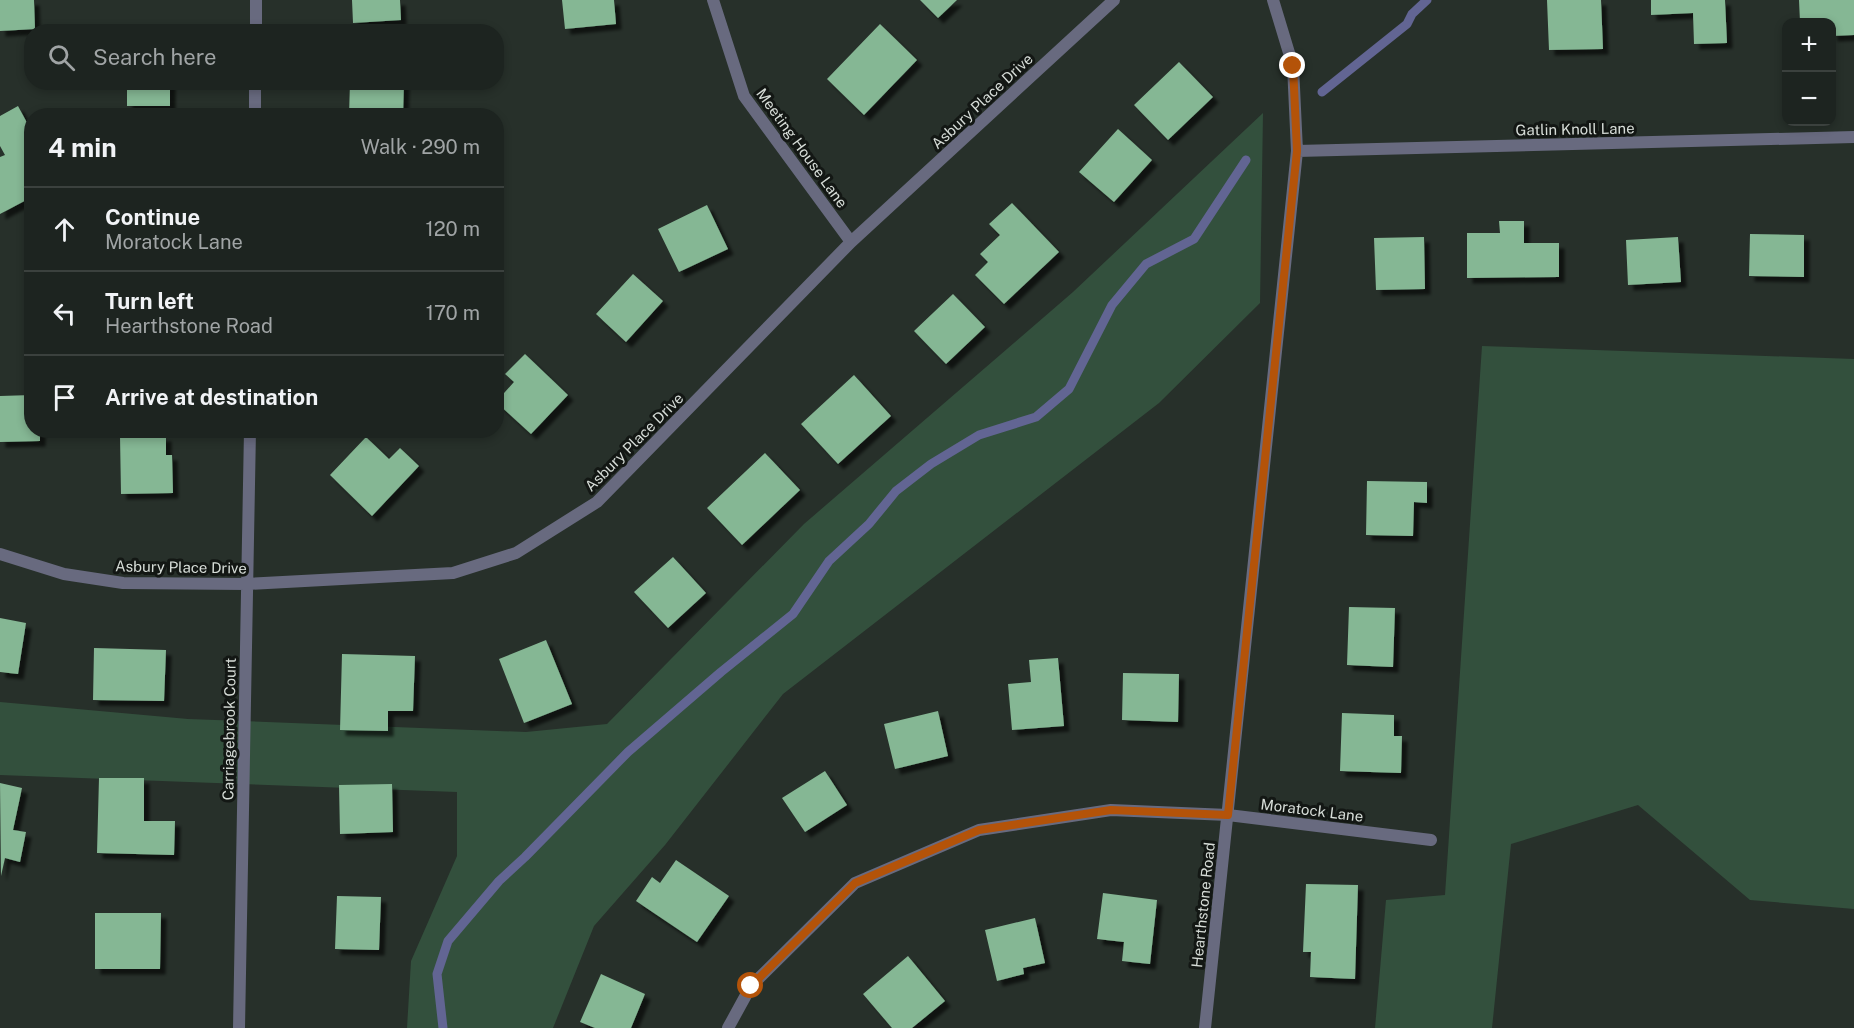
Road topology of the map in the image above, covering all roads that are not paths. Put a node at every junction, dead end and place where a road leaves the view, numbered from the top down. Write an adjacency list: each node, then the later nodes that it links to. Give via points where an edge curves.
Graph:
1 (256, 0): 5 (street)
2 (713, 0): 10 (street, Meeting House Lane, via 744,96)
3 (1114, 0): 10 (street, Asbury Place Drive)
4 (1273, 0): 9 (street, Hearthstone Road, via 1293,66)
5 (256, 24)
6 (255, 90): 7 (street)
7 (255, 108)
8 (1854, 137): 9 (street, Gatlin Knoll Lane)
9 (1297, 151): 14 (street, Hearthstone Road)
10 (851, 242): 13 (street, Asbury Place Drive, via 597,502 516,553 453,573)
11 (250, 438): 13 (street, Carriagebrook Court)
12 (0, 554): 13 (street, Asbury Place Drive, via 64,574 123,583)
13 (247, 584): 16 (street, Carriagebrook Court)
14 (1228, 815): 15 (street, Moratock Lane); 17 (street, Moratock Lane, via 1111,810 979,830 855,883 751,986); 18 (street, Hearthstone Road)
15 (1431, 840)
16 (239, 1028)
17 (728, 1028)
18 (1205, 1028)

